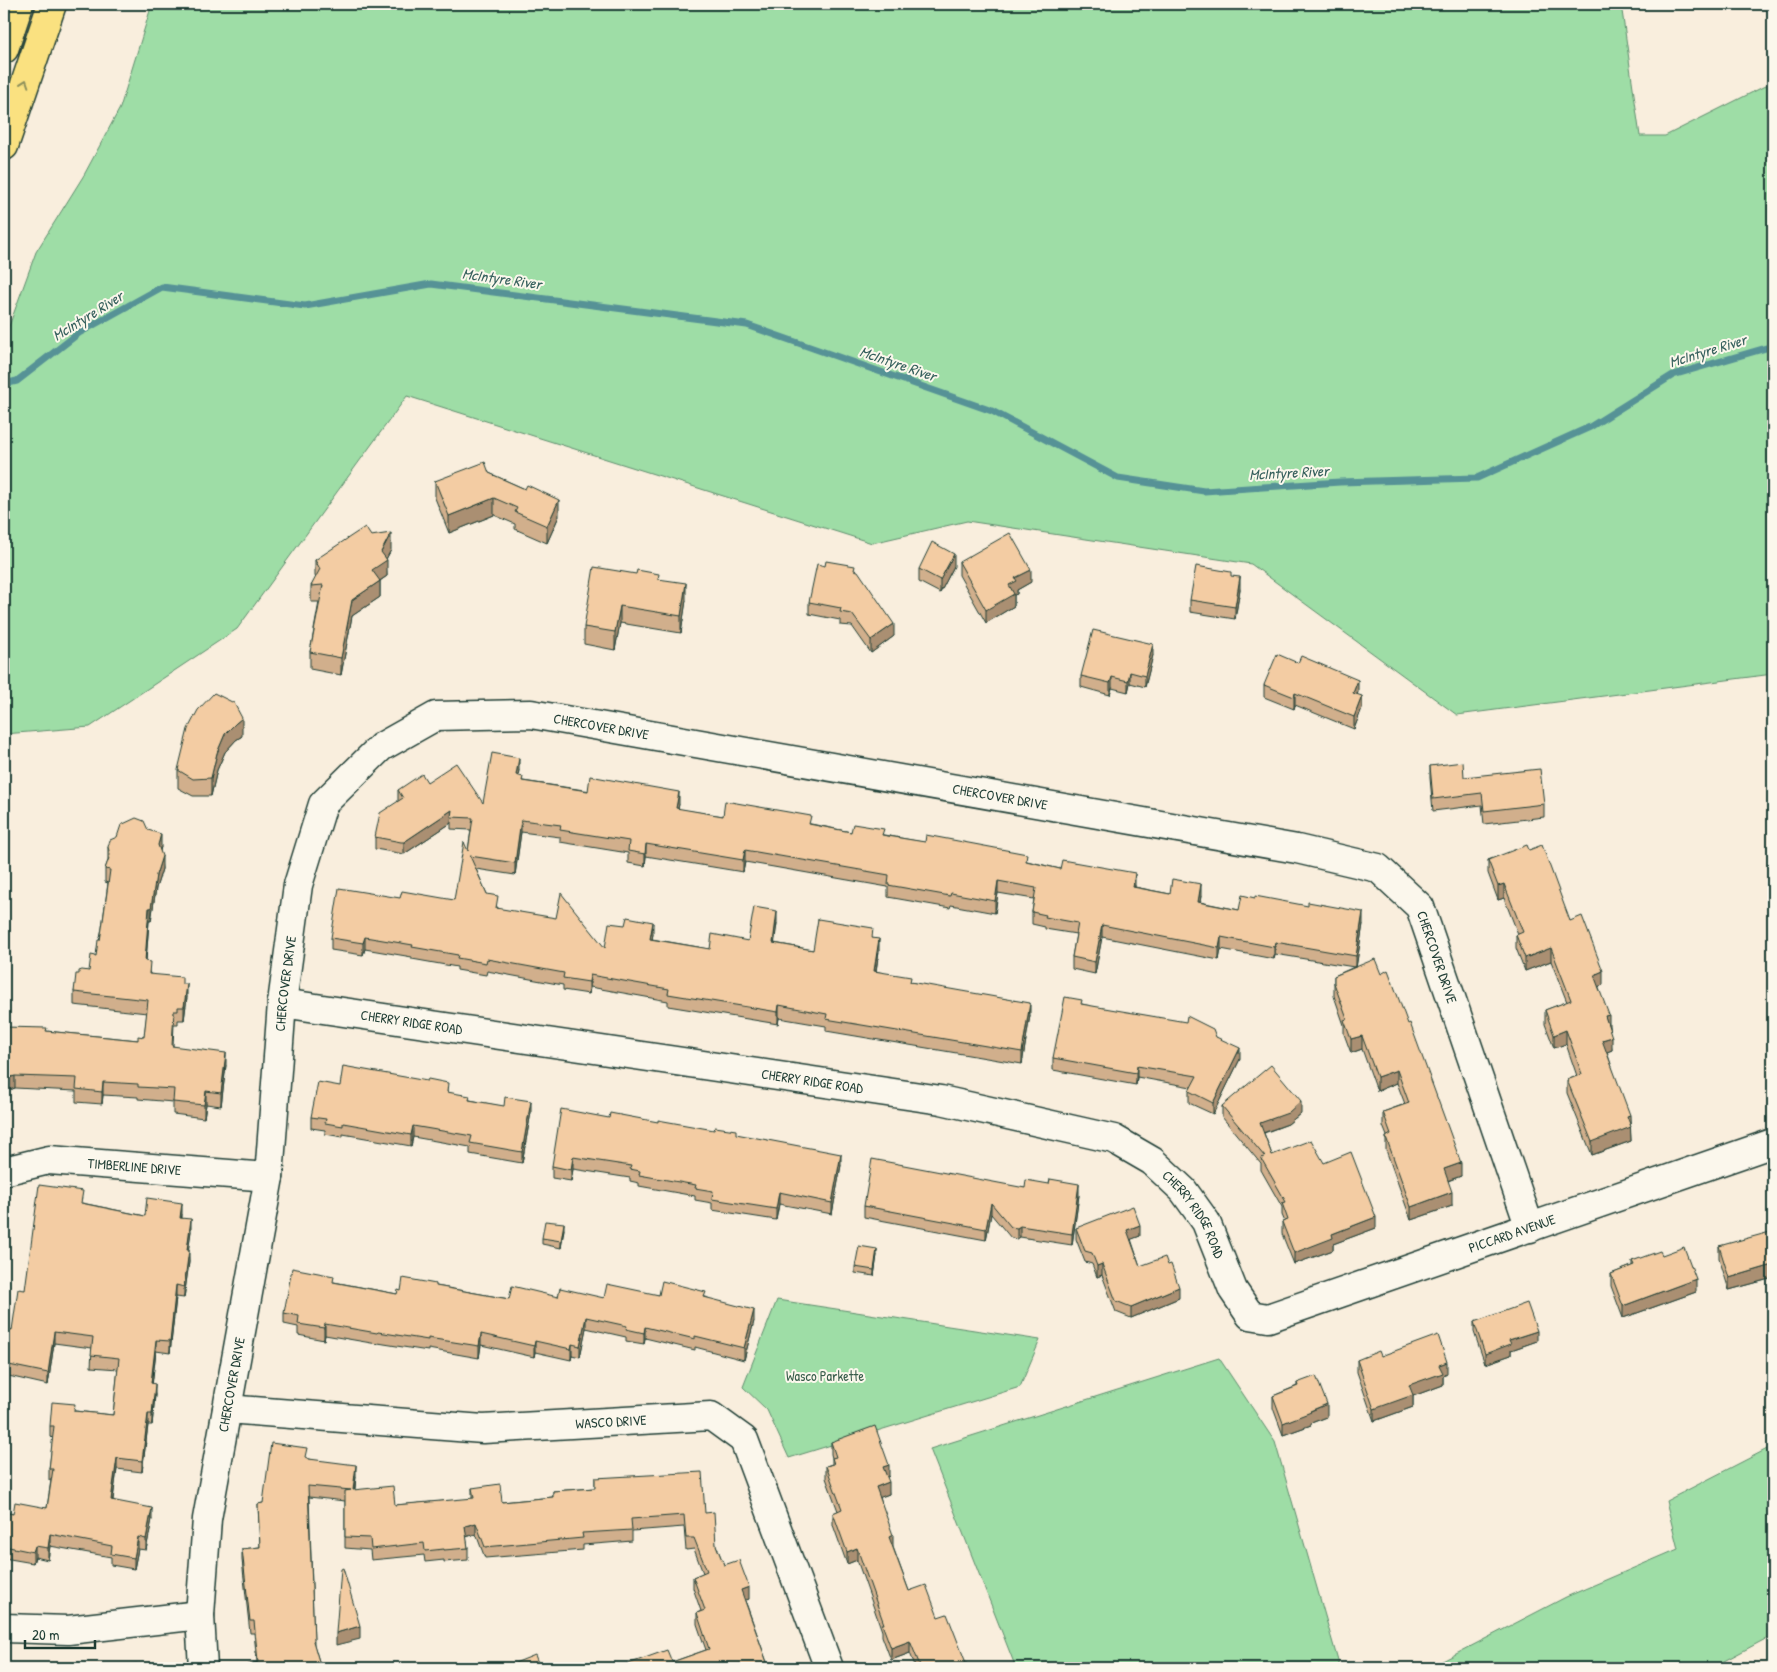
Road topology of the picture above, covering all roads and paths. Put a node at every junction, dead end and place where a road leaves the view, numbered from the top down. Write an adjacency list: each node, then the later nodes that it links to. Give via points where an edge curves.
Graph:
1 (19, 4): 3 (highway)
2 (52, 4): 4 (highway, one-way to 2)
3 (4, 49)
4 (4, 146)
5 (282, 1003): 8 (street, CHERCOVER DRIVE); 9 (street, CHERCOVER DRIVE, via 298,885 323,804 382,747 436,716 530,714 1297,849 1378,868 1420,907); 10 (street, CHERRY RIDGE ROAD, via 941,1100 1114,1140 1152,1162 1183,1190 1206,1222 1233,1290)
6 (1773, 1143): 9 (street, PICCARD AVENUE)
7 (4, 1171): 8 (street, TIMBERLINE DRIVE, via 49,1160)
8 (268, 1176): 11 (street, CHERCOVER DRIVE)
9 (1530, 1228): 10 (street, PICCARD AVENUE, via 1268,1318)
10 (1250, 1315)
11 (227, 1409): 12 (street, CHERCOVER DRIVE, via 207,1519); 15 (street, WASCO DRIVE, via 483,1429 711,1416 744,1440)
12 (200, 1615): 13 (street, via 68,1630); 14 (street, CHERCOVER DRIVE)
13 (4, 1628)
14 (203, 1668)
15 (829, 1668)

